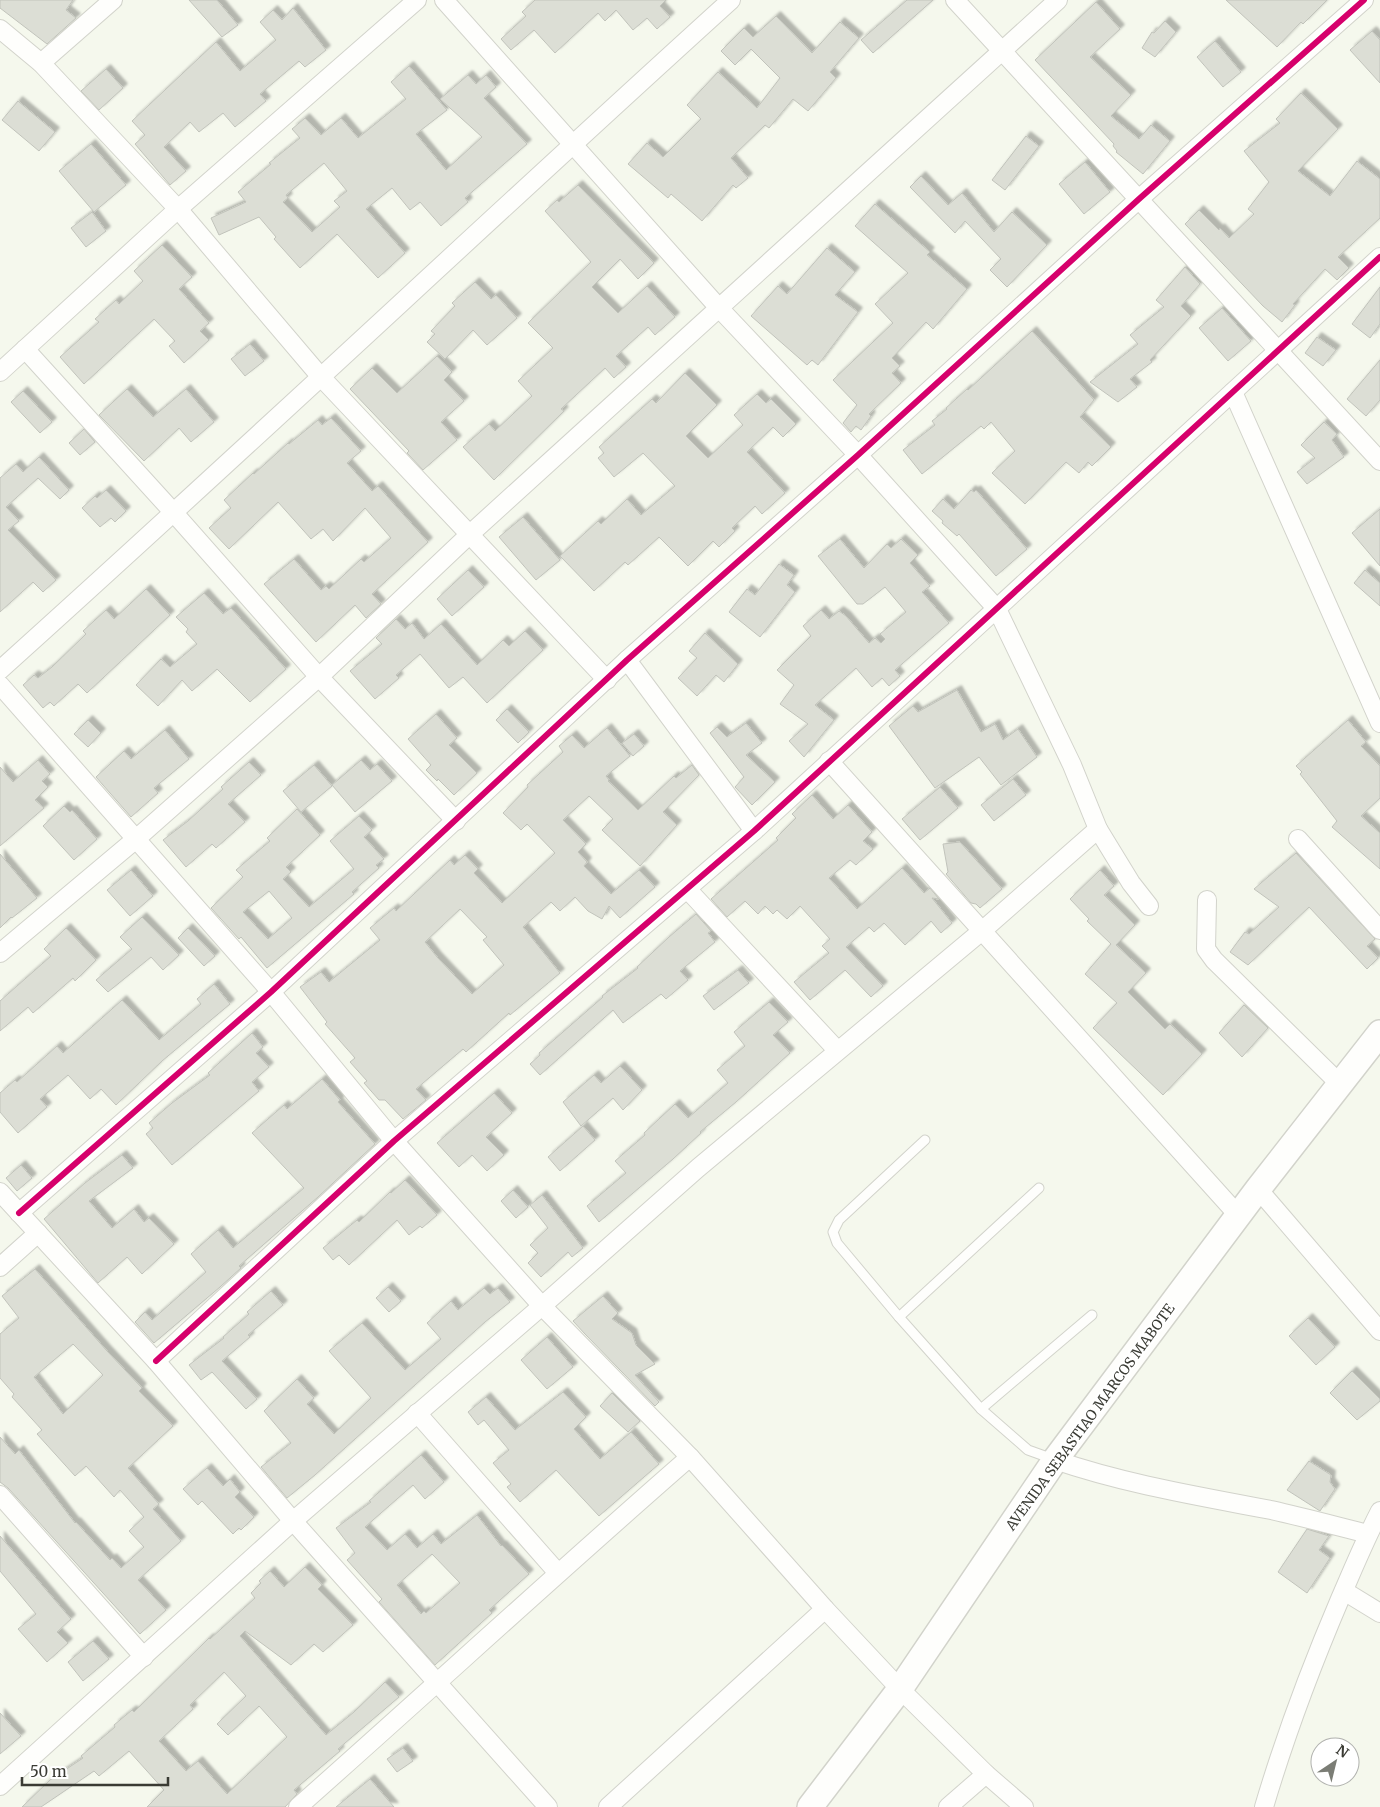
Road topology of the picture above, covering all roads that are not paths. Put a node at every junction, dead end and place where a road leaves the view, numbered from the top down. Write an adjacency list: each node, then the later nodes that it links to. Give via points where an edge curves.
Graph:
1 (113, 0): 10 (street)
2 (417, 0): 13 (street)
3 (444, 0): 11 (street)
4 (731, 0): 11 (street)
5 (955, 0): 9 (street)
6 (1058, 0): 9 (street)
7 (1356, 2): 12 (street)
8 (0, 29): 10 (street)
9 (1002, 52): 12 (street); 15 (street)
10 (41, 63): 13 (street)
11 (573, 143): 15 (street); 19 (street)
12 (1139, 200): 17 (street); 21 (street)
13 (178, 209): 16 (street); 19 (street)
14 (1380, 257): 17 (street)
15 (719, 308): 21 (street); 24 (street)
16 (25, 349): 18 (street); 23 (street)
17 (1278, 351): 20 (street); 22 (street)
18 (0, 372)
19 (320, 376): 23 (street); 24 (street)
20 (1233, 392): 25 (street); 31 (street)
21 (858, 455): 25 (street); 26 (street)
22 (1380, 461)
23 (174, 513): 27 (street); 28 (street)
24 (469, 535): 28 (street); 29 (street)
25 (997, 609): 32 (street); 34 (street, via 1072,765)
26 (627, 660): 29 (street); 35 (street)
27 (0, 670)
28 (319, 677): 33 (street); 36 (street)
29 (607, 680): 33 (street)
30 (0, 685): 36 (street)
31 (1380, 723)
32 (829, 761): 35 (street); 41 (street)
33 (456, 820): 44 (street)
34 (1098, 829): 40 (street); 41 (street)
35 (754, 831): 38 (street)
36 (136, 838): 43 (street); 44 (street)
37 (1298, 839): 42 (street)
38 (688, 890): 46 (street); 49 (street)
39 (1207, 900): 47 (street, via 1206,949)
40 (1149, 906)
41 (982, 930): 46 (street); 54 (street)
42 (1380, 930)
43 (0, 953)
44 (271, 992): 49 (street); 53 (street)
45 (1380, 1033): 47 (main road, AVENIDA SEBASTIAO MARCOS MABOTE)
46 (837, 1050): 57 (street)
47 (1340, 1084): 51 (main road, AVENIDA SEBASTIAO MARCOS MABOTE)
48 (925, 1140): 59 (lane, via 839,1220 833,1232 837,1243)
49 (394, 1141): 57 (street); 61 (street)
50 (1039, 1188): 59 (lane)
51 (1258, 1189): 54 (main road, AVENIDA SEBASTIAO MARCOS MABOTE); 60 (street)
52 (0, 1192): 53 (street)
53 (19, 1213): 55 (street)
54 (1238, 1215): 65 (main road, AVENIDA SEBASTIAO MARCOS MABOTE)
55 (38, 1233): 56 (street); 61 (street)
56 (0, 1267)
57 (542, 1306): 63 (street); 64 (street)
58 (1092, 1315): 62 (lane)
59 (899, 1317): 62 (lane)
60 (1380, 1331)
61 (156, 1361): 68 (street)
62 (981, 1409): 65 (lane, via 1028,1450)
63 (417, 1413): 68 (street); 70 (street)
64 (690, 1457): 70 (street); 72 (street)
65 (1055, 1460): 69 (street, via 1095,1474); 76 (main road, AVENIDA SEBASTIAO MARCOS MABOTE, via 965,1582)
66 (0, 1495): 75 (street)
67 (1380, 1512): 69 (street)
68 (293, 1521): 75 (street); 77 (street)
69 (1368, 1534): 71 (street)
70 (558, 1573): 77 (street)
71 (1344, 1591): 74 (street); 87 (street, via 1297,1704)
72 (825, 1609): 78 (street); 83 (street)
73 (941, 1611): 76 (lane, via 916,1655)
74 (1380, 1613)
75 (144, 1657): 80 (street)
76 (921, 1658): 78 (main road, AVENIDA SEBASTIAO MARCOS MABOTE)
77 (438, 1683): 81 (street); 82 (street)
78 (900, 1690): 79 (street); 84 (main road, AVENIDA SEBASTIAO MARCOS MABOTE)
79 (986, 1774): 85 (street); 86 (street)
80 (0, 1786)
81 (298, 1807)
82 (548, 1807)
83 (608, 1807)
84 (810, 1807)
85 (948, 1807)
86 (1024, 1807)
87 (1264, 1807)

